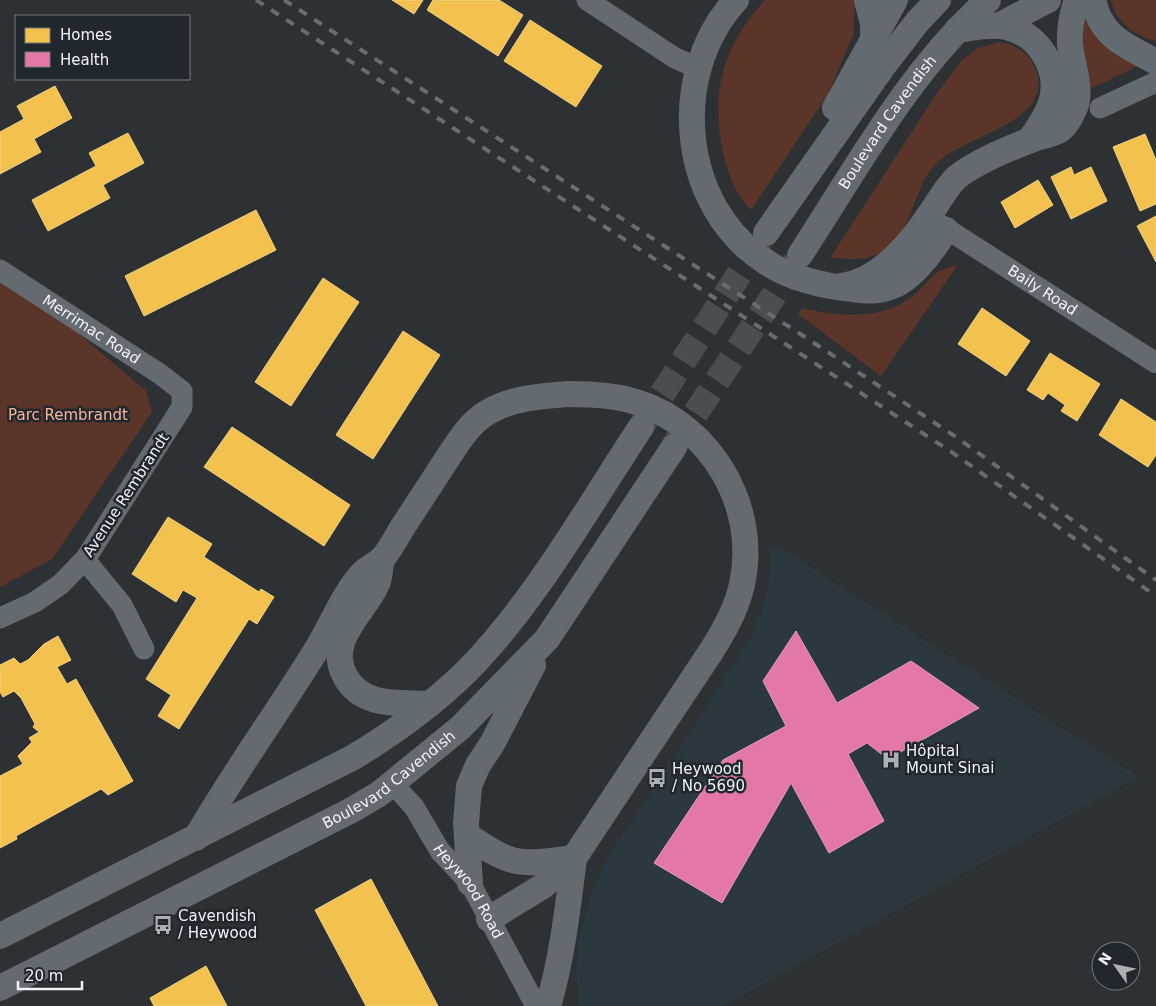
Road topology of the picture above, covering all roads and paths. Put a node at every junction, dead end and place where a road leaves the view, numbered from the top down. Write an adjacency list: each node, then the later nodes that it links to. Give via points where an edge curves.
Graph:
1 (587, 0): 14 (street, via 675,58)
2 (736, 0): 14 (main road, via 718,26)
3 (867, 0): 12 (main road, via 873,24)
4 (895, 0): 12 (main road)
5 (938, 0): 18 (main road, via 892,53)
6 (988, 0): 11 (main road, Boulevard Cavendish)
7 (1048, 0): 10 (main road)
8 (1077, 0): 17 (main road, via 1070,42 1078,94 1076,104 1061,129)
9 (1093, 0): 13 (main road, via 1101,22 1117,42)
10 (998, 26): 11 (main road); 17 (main road, via 1014,29 1030,38 1043,52 1051,68 1054,87 1051,104)
11 (957, 30): 21 (main road, Boulevard Cavendish, via 908,89)
12 (873, 42): 18 (main road, via 830,116)
13 (1156, 62)
14 (698, 68): 19 (main road, via 692,97 694,148 704,184 720,216 748,249 774,267 811,282 839,287 857,283)
15 (1156, 82): 16 (street)
16 (1100, 108)
17 (1030, 140): 19 (main road, via 958,176 948,187)
18 (802, 179): 20 (main road)
19 (937, 223): 23 (street, Baily Road)
20 (766, 233)
21 (800, 255)
22 (0, 270): 24 (street, Merrimac Road)
23 (1156, 363)
24 (182, 391): 27 (street, Avenue Rembrandt, via 182,407 172,425)
25 (640, 426): 32 (main road, via 516,614 467,670)
26 (674, 447): 30 (main road, Boulevard Cavendish)
27 (85, 560): 29 (street, Avenue Rembrandt, via 61,584 35,602); 31 (street, via 122,605)
28 (382, 560): 32 (main road, via 378,583 340,646 340,665 355,690 372,700); 35 (main road, via 363,573 316,651 225,786); 36 (main road, via 472,425 486,413 507,404 534,397 580,394 636,401 669,417 699,440 717,461 734,496 744,534 744,572 738,598 712,650)
29 (0, 618)
30 (547, 639): 33 (main road, Boulevard Cavendish, via 470,719); 34 (main road, via 472,776 466,809)
31 (144, 649)
32 (430, 704): 35 (main road, via 352,758)
33 (393, 784): 37 (street, Heywood Road, via 414,807 440,851); 40 (main road, Boulevard Cavendish, via 350,811)
34 (467, 835): 36 (main road, via 497,855 515,862); 37 (main road)
35 (196, 838): 39 (main road)
36 (574, 858): 38 (main road, via 543,886); 42 (main road, via 559,970)
37 (470, 883): 38 (street, Heywood Road)
38 (489, 919): 41 (street, Heywood Road)
39 (0, 936)
40 (0, 988)
41 (536, 1006)
42 (548, 1006)

